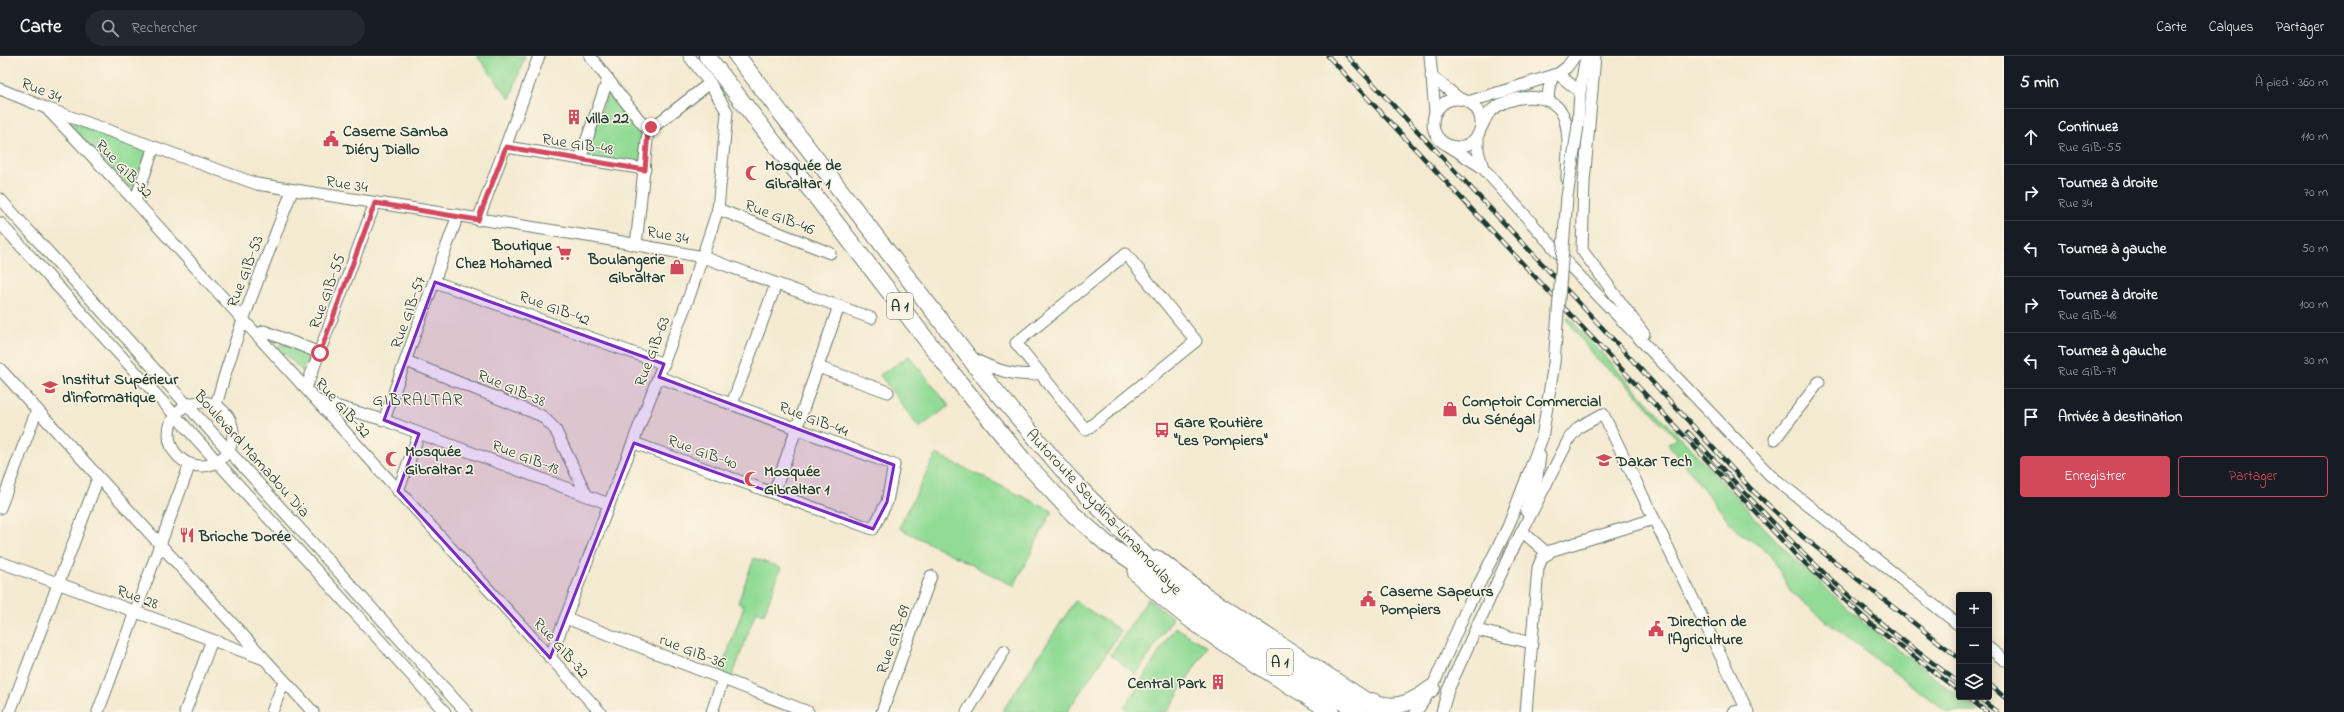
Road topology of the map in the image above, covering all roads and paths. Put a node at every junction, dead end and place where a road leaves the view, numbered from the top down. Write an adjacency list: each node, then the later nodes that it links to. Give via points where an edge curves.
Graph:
1 (539, 56): 26 (street)
2 (590, 56): 14 (street)
3 (689, 56): 15 (street, Rue GIB-63)
4 (707, 56): 87 (highway, Autoroute Seydina-Limamoulaye / A 1, via 981,410 1073,514)
5 (737, 56): 51 (highway, Autoroute Seydina-Limamoulaye / A 1)
6 (1430, 56): 12 (street)
7 (1575, 56): 11 (street, via 1567,67)
8 (1581, 56): 13 (street)
9 (1586, 56): 13 (street)
10 (1595, 56): 40 (street, via 1583,188)
11 (1556, 75): 17 (street); 18 (street, via 1549,88); 19 (street)
12 (1431, 76): 19 (street); 21 (street)
13 (1581, 79): 17 (street)
14 (608, 80): 22 (street); 27 (street)
15 (710, 82): 22 (street); 35 (street, Rue GIB-63, via 727,112)
16 (0, 89): 20 (street, Rue 34)
17 (1580, 92): 31 (street, bridge, via 1578,126)
18 (1548, 100): 23 (street, via 1527,98 1502,104 1491,111); 31 (street, bridge, via 1562,114 1566,132)
19 (1464, 101): 21 (street, via 1446,102); 23 (street, via 1478,111)
20 (46, 108): 25 (street, Rue 34); 33 (street, Rue GIB-32)
21 (1435, 112): 24 (street, via 1434,132 1440,141)
22 (648, 131): 29 (street)
23 (1480, 132): 24 (street, via 1466,146); 28 (street, via 1478,151)
24 (1449, 146): 28 (street)
25 (154, 147): 30 (street, Rue 34, via 257,184); 33 (street)
26 (506, 147): 27 (street, Rue GIB-48); 37 (street)
27 (580, 159): 29 (street, Rue GIB-48)
28 (1483, 168): 43 (street)
29 (645, 170): 39 (street)
30 (292, 191): 34 (street, Rue 34); 48 (street, Rue GIB-53)
31 (1567, 196): 76 (street, bridge, via 1554,363 1542,438)
32 (0, 198): 64 (street, Boulevard Mamadou Dia)
33 (135, 201): 48 (street, Rue GIB-32)
34 (375, 203): 36 (street, Rue 34); 50 (street, Rue GIB-55)
35 (718, 209): 41 (street, Rue GIB-46); 42 (street, Rue GIB-63)
36 (458, 215): 37 (street, Rue 34); 44 (street, Rue GIB-57)
37 (478, 220): 39 (street, Rue 34)
38 (0, 222): 67 (street, Boulevard Mamadou Dia)
39 (636, 245): 42 (street, Rue 34)
40 (1582, 250): 43 (street); 54 (street)
41 (830, 253)
42 (703, 258): 45 (street, Rue 34); 53 (street, Rue GIB-63)
43 (1569, 265): 54 (street)
44 (435, 282): 52 (street, Rue GIB-57); 53 (street, Rue GIB-42)
45 (776, 284): 46 (street, Rue 34); 63 (street)
46 (839, 306): 47 (street, Rue 34); 55 (street)
47 (871, 318)
48 (242, 320): 49 (street, Rue GIB-32); 65 (street, Rue GIB-53)
49 (257, 335): 50 (street, via 264,331); 60 (street, Rue GIB-32)
50 (320, 353): 60 (street, Rue GIB-55)
51 (968, 355): 57 (street, via 1001,371 1027,375); 85 (highway, Autoroute Seydina-Limamoulaye / A 1, via 1068,476)
52 (406, 361): 68 (street, Rue GIB-57); 80 (street, Rue GIB-38, via 546,419 556,429)
53 (664, 364): 58 (street, Rue GIB-63)
54 (1664, 364): 97 (street, via 1770,475)
55 (818, 367): 61 (street); 69 (street)
56 (0, 369): 66 (street)
57 (1040, 373): 57 (street, via 1086,430 1196,341 1126,254 1016,343)
58 (659, 376): 63 (street, Rue GIB-44); 72 (street, Rue GIB-63)
59 (1819, 382): 71 (street)
60 (306, 388): 62 (street, Rue GIB-32)
61 (888, 392)
62 (318, 401): 68 (street, Rue GIB-18); 78 (street, Rue GIB-32)
63 (732, 404): 69 (street, Rue GIB-44)
64 (187, 405): 65 (street, via 205,402); 67 (street); 73 (street, Boulevard Mamadou Dia)
65 (216, 405): 73 (street, via 226,414 232,426 233,438)
66 (37, 410): 77 (street); 82 (street)
67 (176, 414): 74 (street, Boulevard Mamadou Dia); 75 (street, via 170,428 170,442 177,455)
68 (384, 420): 70 (street, Rue GIB-18)
69 (796, 428): 79 (street); 84 (street, Rue GIB-44, via 894,465 887,502)
70 (419, 434): 78 (street); 80 (street, Rue GIB-18)
71 (1775, 439)
72 (634, 443): 79 (street, Rue GIB-40); 81 (street, Rue GIB-63)
73 (229, 451): 74 (street); 117 (street, Boulevard Mamadou Dia)
74 (218, 460): 75 (street, via 204,466); 116 (street, Boulevard Mamadou Dia)
75 (190, 464): 88 (street)
76 (1532, 476): 89 (street); 109 (street, via 1466,610)
77 (98, 478): 88 (street); 93 (street)
78 (398, 491): 103 (street, Rue GIB-32)
79 (774, 493): 84 (street, Rue GIB-40)
80 (587, 496): 81 (street, Rue GIB-18)
81 (609, 504): 96 (street, Rue GIB-63)
82 (0, 508)
83 (1654, 518): 86 (street, via 1603,414 1579,427 1570,437); 90 (street); 110 (street)
84 (873, 529)
85 (1121, 529): 94 (highway, Autoroute Seydina-Limamoulaye / A 1); 108 (highway, via 1206,596)
86 (1522, 531): 89 (street); 90 (street)
87 (1107, 544): 94 (highway, Autoroute Seydina-Limamoulaye / A 1); 123 (highway, via 1184,615)
88 (160, 546): 95 (street); 104 (street)
89 (1512, 551): 98 (street)
90 (1548, 554): 100 (street, via 1542,558 1538,568)
91 (0, 562): 93 (street, Rue 28)
92 (931, 576): 121 (street, Rue GIB-69)
93 (59, 583): 95 (street, Rue 28); 111 (street)
94 (1188, 599): 124 (highway, A 1, via 1237,634)
95 (136, 612): 99 (street, Rue 28); 112 (street)
96 (566, 618): 103 (street, Rue GIB-63); 106 (street, rue GIB-36)
97 (1956, 623)
98 (1476, 630): 100 (street); 127 (street, via 1448,690)
99 (212, 640): 104 (street, Rue 28); 113 (street)
100 (1532, 643): 128 (street)
101 (1992, 650): 105 (street)
102 (1004, 651): 122 (street)
103 (550, 658): 118 (street, Rue GIB-32)
104 (266, 660): 107 (street)
105 (2004, 660)
106 (723, 679): 119 (street); 120 (street, rue GIB-36)
107 (284, 681): 114 (street); 115 (street)
108 (1344, 687): 109 (highway, via 1375,703 1394,707 1410,703); 125 (highway)
109 (1432, 688): 126 (street)
110 (1747, 711): 129 (street)
111 (10, 712)
112 (98, 712)
113 (185, 712)
114 (272, 712)
115 (313, 712)
116 (445, 712)
117 (466, 712)
118 (600, 712)
119 (712, 712)
120 (805, 712)
121 (882, 712)
122 (967, 712)
123 (1331, 712)
124 (1359, 712)
125 (1383, 712)
126 (1416, 712)
127 (1442, 712)
128 (1526, 712)
129 (1734, 712)

